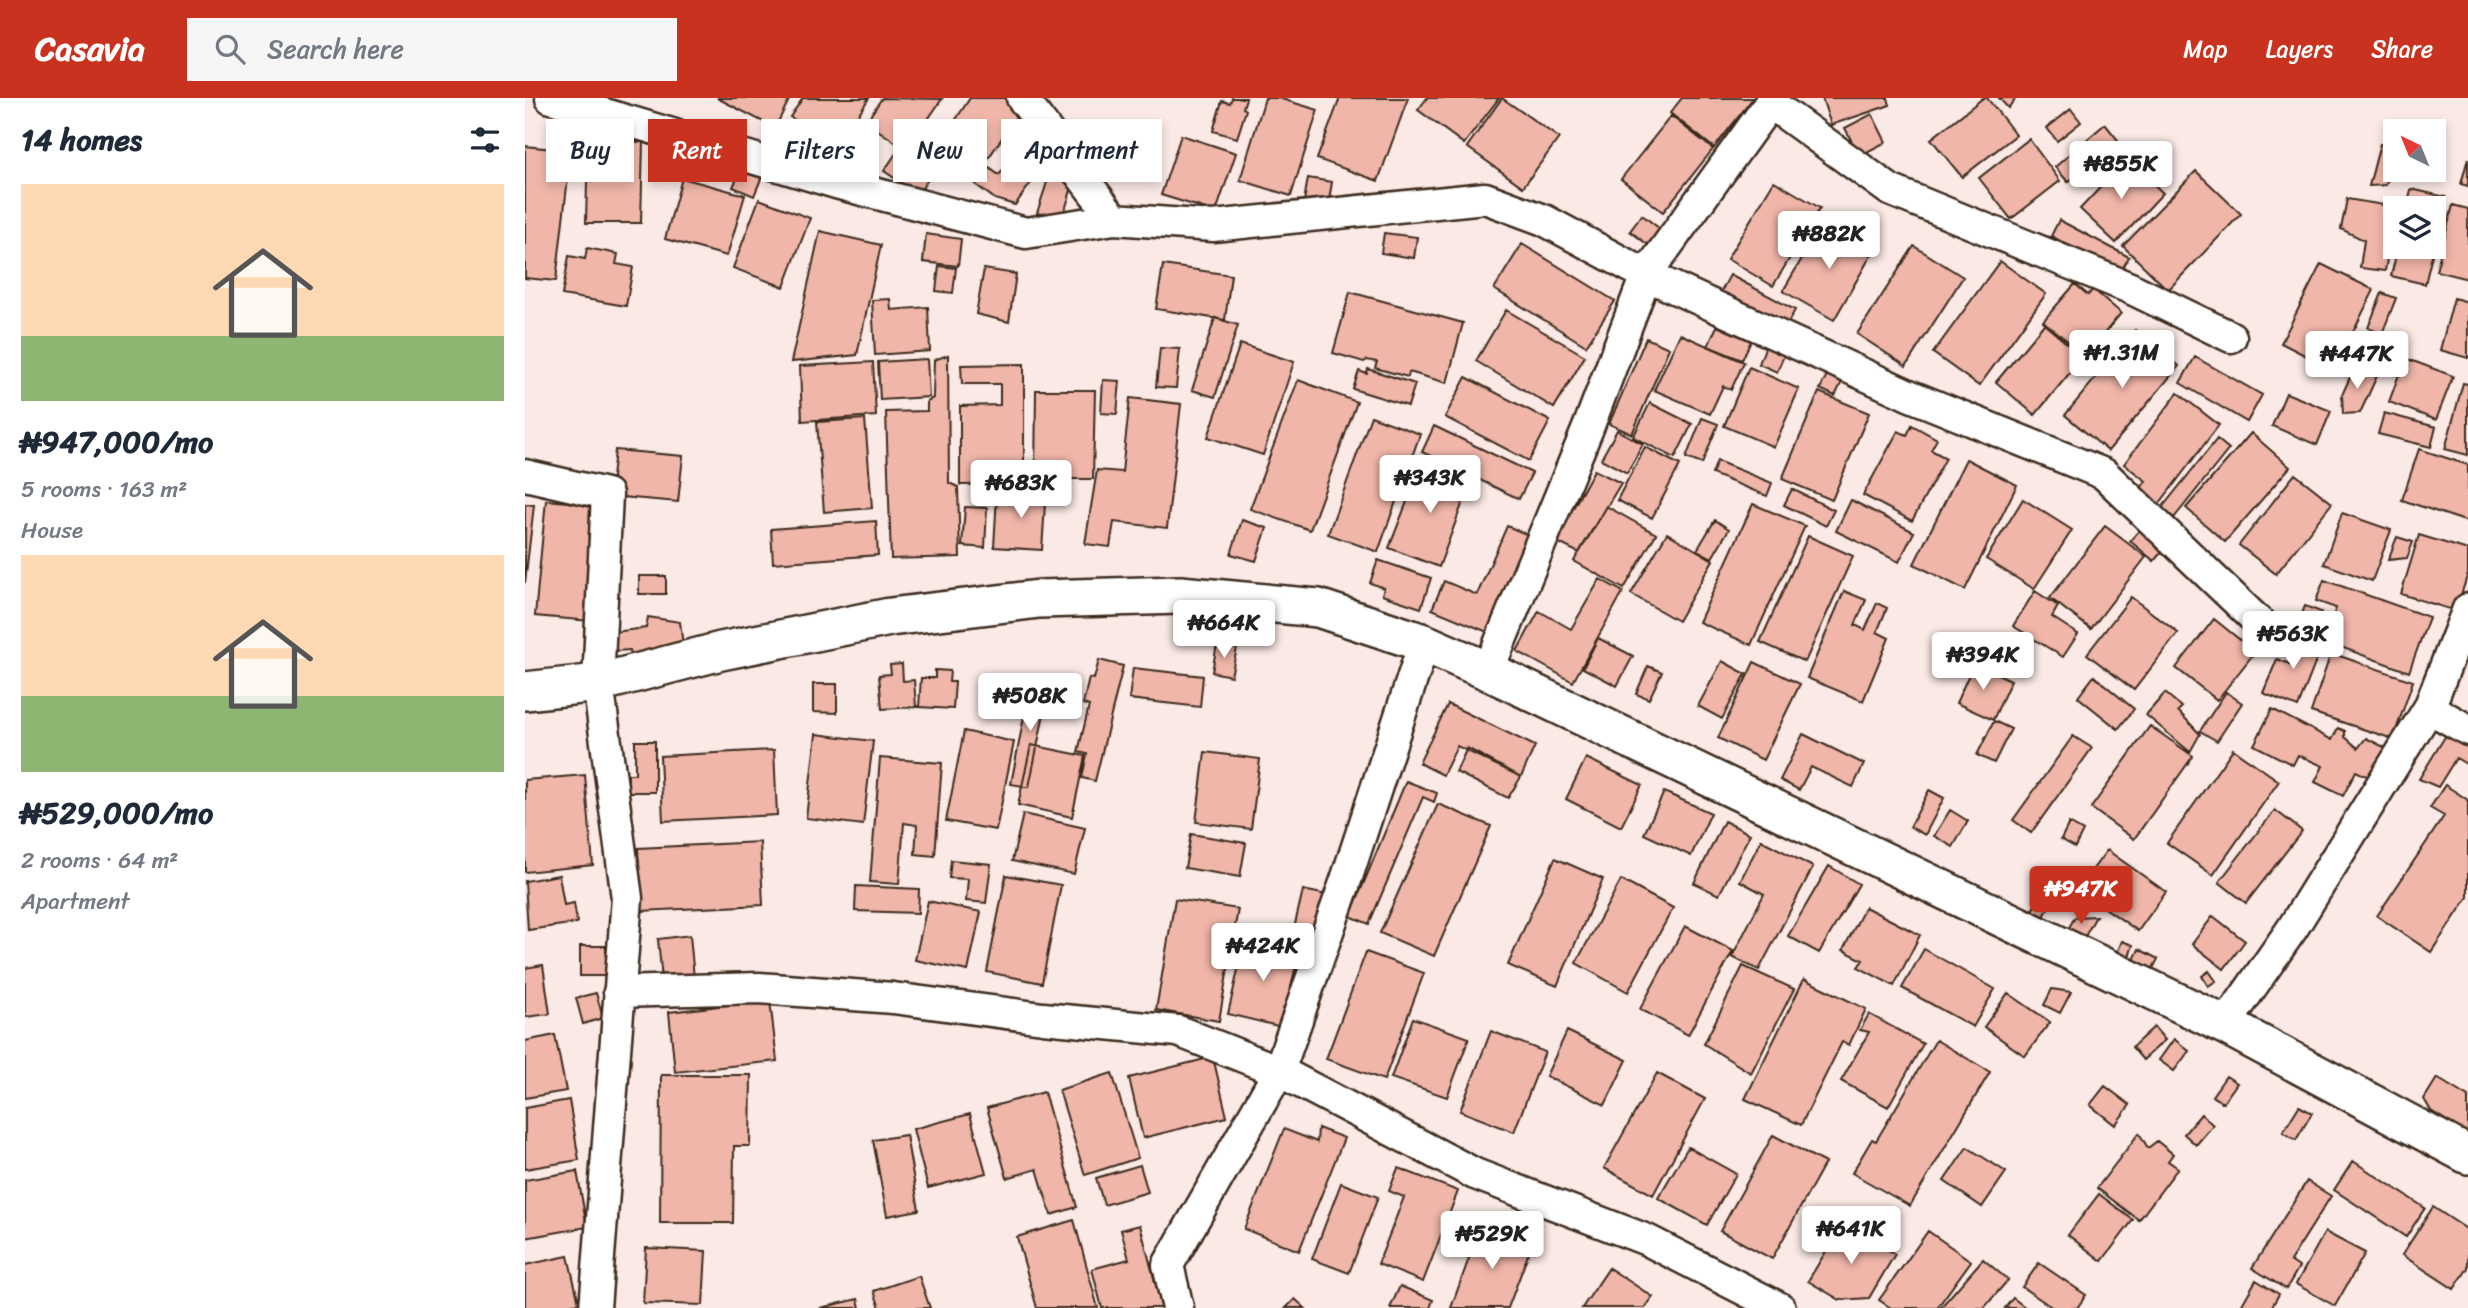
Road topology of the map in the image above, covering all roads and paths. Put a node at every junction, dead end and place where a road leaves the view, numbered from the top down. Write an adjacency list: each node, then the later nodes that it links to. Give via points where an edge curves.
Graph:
1 (551, 98): 4 (street, via 836,183 1026,233)
2 (1022, 98): 4 (street)
3 (1770, 100): 5 (street); 6 (street, via 1890,190 2130,288)
4 (1114, 219): 5 (street, via 1213,226 1485,198 1544,220)
5 (1646, 275): 9 (street, via 1911,396 2103,474); 11 (street)
6 (2231, 337)
7 (525, 475): 12 (street, via 607,494)
8 (2468, 609): 14 (street)
9 (2267, 630)
10 (1424, 643): 11 (street); 12 (street, via 1318,608 1180,595 1039,599 890,617 721,651); 18 (street)
11 (1488, 671): 17 (street)
12 (598, 683): 13 (street); 16 (street, via 627,898)
13 (525, 691)
14 (2429, 708): 15 (street); 17 (street, via 2292,929)
15 (2468, 730)
16 (619, 992): 18 (street, via 773,989 1178,1031); 20 (street)
17 (2225, 1025): 19 (street)
18 (1279, 1071): 21 (street, via 1168,1265); 22 (street, via 1475,1174 1647,1241)
19 (2468, 1155)
20 (595, 1308)
21 (1178, 1308)
22 (1780, 1308)

